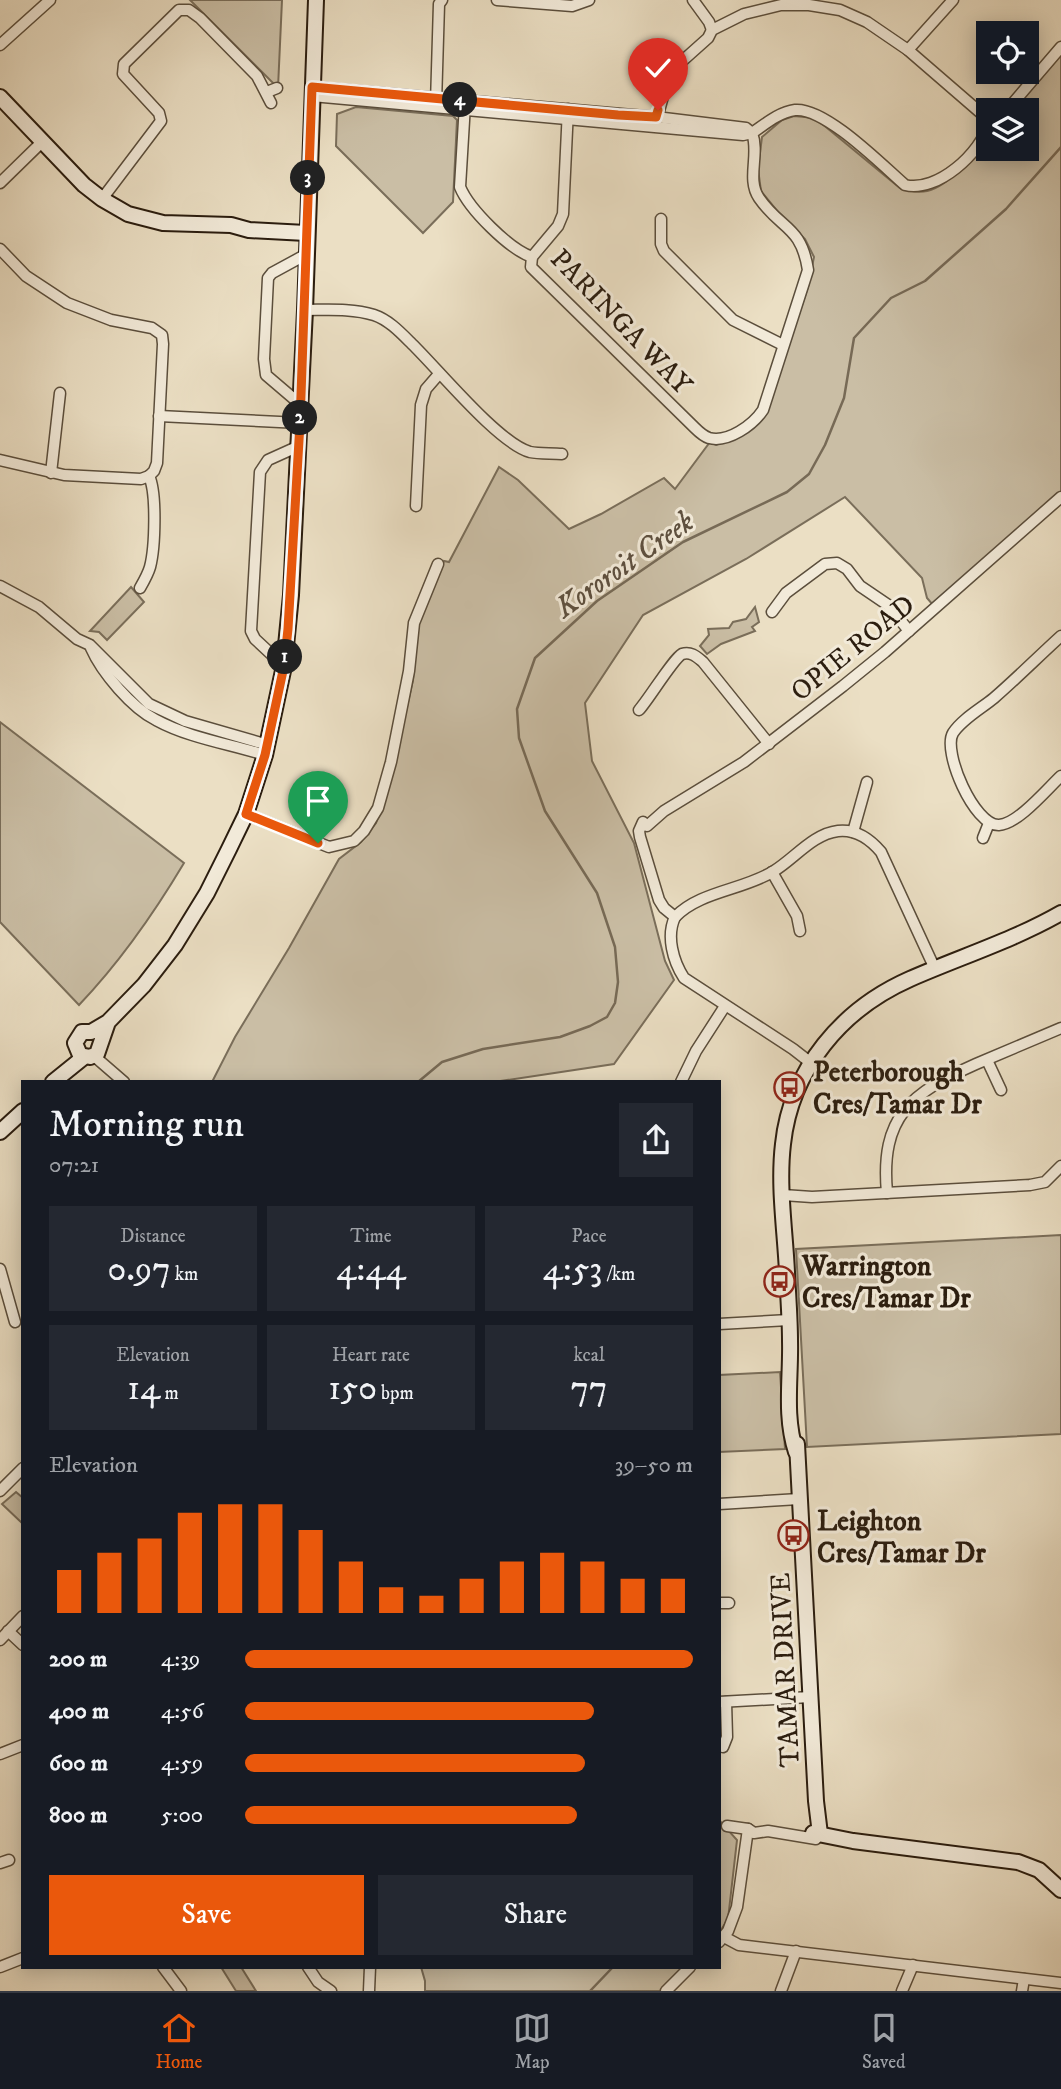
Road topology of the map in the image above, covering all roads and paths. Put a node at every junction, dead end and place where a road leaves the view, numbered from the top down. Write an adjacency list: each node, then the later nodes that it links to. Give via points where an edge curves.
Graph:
1 (50, 0): 10 (street)
2 (316, 0): 13 (street)
3 (442, 0): 17 (street)
4 (497, 0): 8 (street)
5 (589, 0): 8 (street, via 572,6)
6 (693, 0): 9 (street)
7 (953, 0): 12 (street)
8 (542, 2)
9 (712, 30): 12 (street, via 744,13 809,5 840,10 867,22); 21 (street, via 680,63 665,89)
10 (0, 45)
11 (1061, 47): 14 (street)
12 (908, 50): 19 (street)
13 (312, 91): 17 (street); 28 (street)
14 (1017, 98)
15 (1, 100): 23 (street)
16 (271, 103): 26 (street, via 272,90 200,18 189,10 178,10 124,64 124,76 159,113 161,121)
17 (436, 103): 18 (street)
18 (464, 105): 20 (street); 31 (street, via 460,187 466,200 509,243)
19 (976, 109)
20 (568, 115): 21 (street); 31 (street, PARINGA WAY, via 563,214)
21 (656, 122): 22 (street, via 746,128)
22 (752, 133): 24 (street, via 782,113 809,111 826,118 905,185 914,187 924,187 961,165); 33 (street, via 754,187 799,238 808,270)
23 (42, 142): 25 (street); 26 (street)
24 (976, 147)
25 (0, 183)
26 (102, 200): 28 (street, via 147,220 250,230)
27 (662, 219): 33 (street, via 664,251 733,320)
28 (306, 228): 30 (street)
29 (0, 249): 37 (street, via 26,276 67,303 159,332 163,344)
30 (305, 255): 32 (street); 36 (street, via 268,278 264,359 266,375)
31 (531, 257): 33 (street, PARINGA WAY, via 531,267 706,438 718,439 756,420)
32 (305, 310): 34 (street, via 374,315 418,350); 36 (street)
33 (783, 345)
34 (439, 374): 40 (street, via 517,446 530,452); 45 (street, via 421,405)
35 (60, 393): 42 (street)
36 (300, 404): 38 (street)
37 (159, 416): 38 (street); 43 (street, via 156,465)
38 (300, 423): 39 (street)
39 (299, 446): 52 (street); 52 (street, via 268,460 260,472 252,632)
40 (562, 454)
41 (0, 460): 42 (street)
42 (51, 473): 43 (street)
43 (149, 476): 48 (street, via 155,492 152,559)
44 (1060, 499): 50 (street, OPIE ROAD)
45 (416, 506)
46 (438, 564): 58 (street, via 414,623 391,762 378,808 364,831 354,841 333,848)
47 (0, 586): 55 (street, via 40,607 90,645 105,673 155,720)
48 (141, 588)
49 (772, 612): 50 (street, via 786,593 825,564 838,563 888,605)
50 (909, 631): 54 (street, OPIE ROAD)
51 (1061, 636): 59 (street, via 951,738 952,757 974,808)
52 (284, 666): 55 (street)
53 (639, 710): 54 (street, via 674,662 691,654 703,662)
54 (769, 744): 64 (street, OPIE ROAD, via 645,824 661,905)
55 (267, 750): 58 (street)
56 (1061, 776): 59 (street, via 1011,821)
57 (867, 782): 60 (street)
58 (246, 814): 69 (street, via 207,893 174,945)
59 (989, 823): 61 (street)
60 (853, 832): 62 (street, via 821,836); 66 (street, via 881,852)
61 (983, 838)
62 (772, 872): 64 (street, via 692,904); 65 (street)
63 (1061, 913): 66 (street, TAMAR DRIVE)
64 (676, 917): 67 (street, via 671,940 680,972)
65 (800, 930)
66 (932, 970): 71 (street, TAMAR DRIVE, via 861,1008 831,1035)
67 (725, 1006): 71 (street); 74 (street)
68 (1061, 1028): 70 (street)
69 (91, 1047): 72 (street); 73 (street)
70 (987, 1060): 75 (street); 79 (street, via 930,1086 910,1103 888,1145)
71 (812, 1061): 80 (street, TAMAR DRIVE, via 784,1133)
72 (55, 1080)
73 (122, 1080)
74 (682, 1080)
75 (1001, 1090)
76 (21, 1117): 77 (street)
77 (0, 1132)
78 (1061, 1166): 79 (street, via 1039,1184)
79 (887, 1193): 80 (street)
80 (783, 1199): 82 (street, TAMAR DRIVE)
81 (0, 1269): 83 (street)
82 (789, 1320): 84 (street); 87 (street, TAMAR DRIVE)
83 (15, 1322)
84 (721, 1324)
85 (21, 1470): 86 (street)
86 (0, 1491)
87 (799, 1499): 88 (street); 93 (street, TAMAR DRIVE)
88 (721, 1504)
89 (21, 1618): 90 (street)
90 (8, 1631): 91 (street); 92 (street)
91 (0, 1640)
92 (21, 1643)
93 (810, 1697): 94 (street); 100 (street, TAMAR DRIVE)
94 (723, 1702): 96 (street, via 727,1737)
95 (21, 1746): 97 (street)
96 (723, 1747)
97 (0, 1754)
98 (727, 1826): 99 (street)
99 (746, 1829): 100 (street, via 755,1826); 102 (street, via 737,1907)
100 (816, 1835): 101 (street, via 1026,1864)
101 (1061, 1890)
102 (724, 1937): 103 (street)
103 (792, 1950): 105 (street); 118 (street)
104 (21, 1959): 106 (street)
105 (908, 1964): 111 (street); 113 (street)
106 (0, 1967)
107 (164, 1969): 114 (street)
108 (309, 1969): 115 (street)
109 (370, 1969): 116 (street)
110 (688, 1969): 117 (street)
111 (1024, 1979): 112 (street); 119 (street)
112 (1061, 1983)
113 (903, 1988)
114 (181, 1991)
115 (331, 1991)
116 (369, 1991)
117 (666, 1991)
118 (781, 1991)
119 (1022, 1991)

